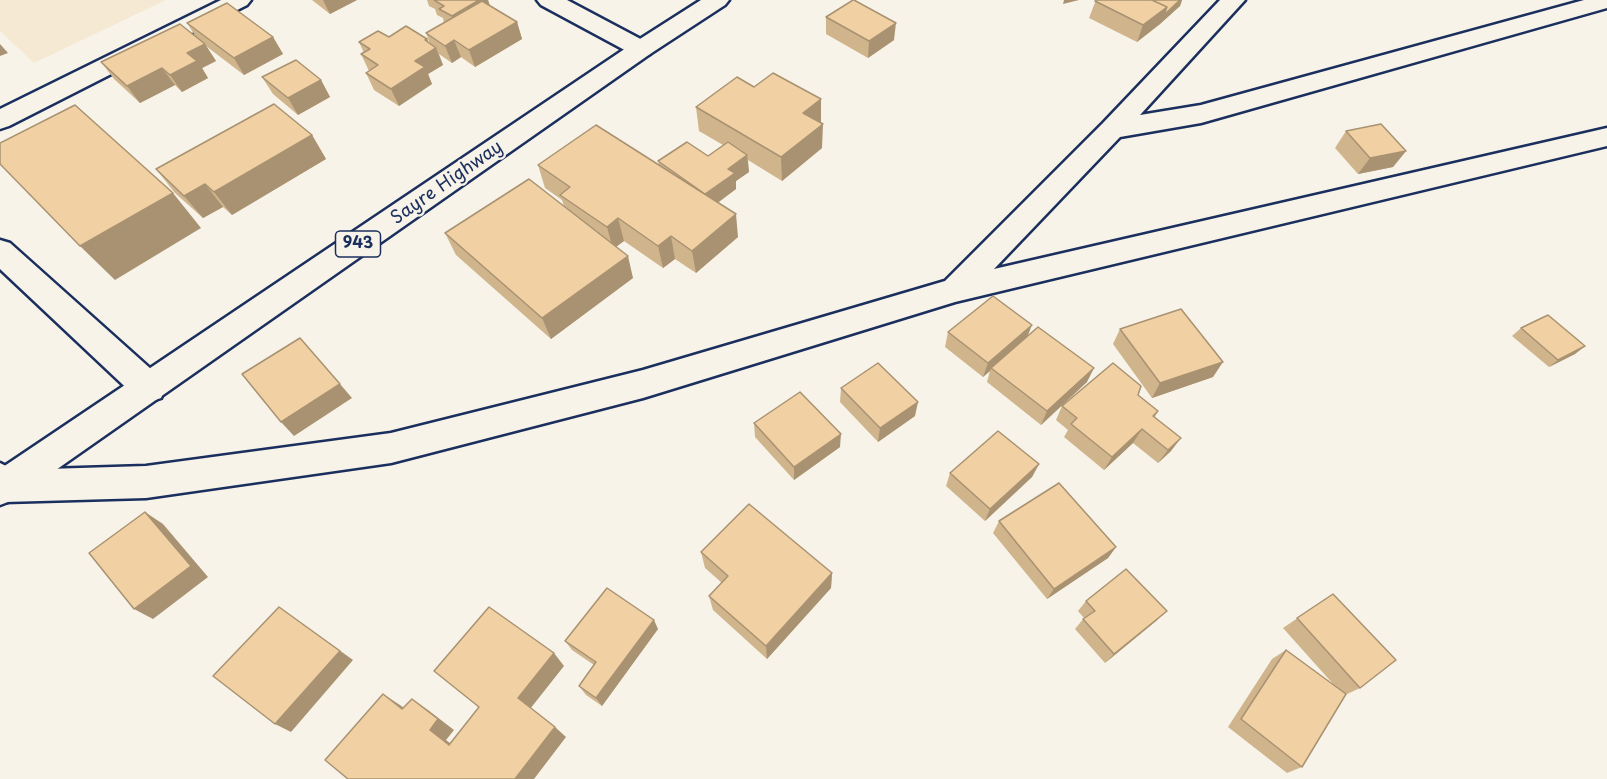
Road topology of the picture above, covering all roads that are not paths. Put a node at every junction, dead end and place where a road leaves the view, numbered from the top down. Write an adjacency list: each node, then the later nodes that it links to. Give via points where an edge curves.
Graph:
1 (239, 0): 7 (main road)
2 (549, 0): 6 (main road)
3 (717, 0): 6 (main road, Sayre Highway / 943)
4 (1233, 0): 8 (main road)
5 (1607, 1): 8 (main road, via 1201,114)
6 (641, 49): 12 (main road, Sayre Highway / 943)
7 (0, 120)
8 (1112, 129): 11 (main road)
9 (1607, 137): 11 (main road)
10 (0, 251): 12 (main road)
11 (955, 290): 13 (main road, via 643,384 391,448 146,482)
12 (148, 388): 13 (main road, Sayre Highway / 943)
13 (2, 485)

